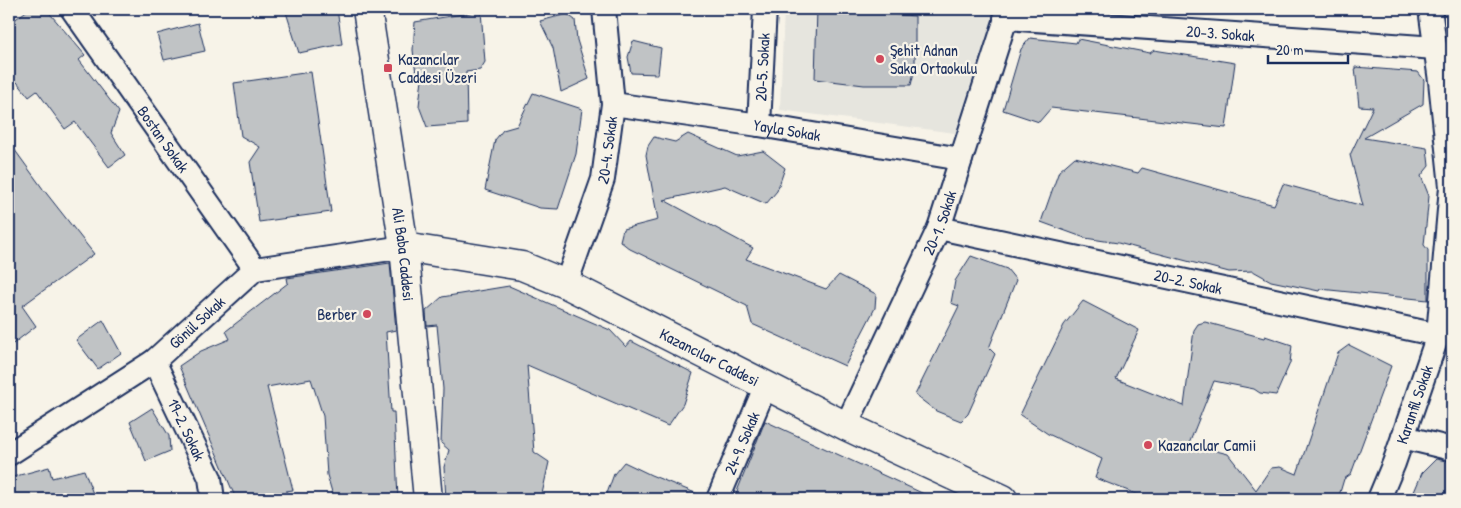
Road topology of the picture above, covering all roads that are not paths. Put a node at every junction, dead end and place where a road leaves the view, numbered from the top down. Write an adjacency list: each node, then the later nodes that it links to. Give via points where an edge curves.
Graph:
1 (72, 9): 13 (street, Bostan Sokak)
2 (366, 9): 12 (main road, Ali Baba Caddesi)
3 (604, 9): 8 (street, 20-4. Sokak)
4 (765, 9): 9 (street, 20-5. Sokak)
5 (1430, 9): 7 (street, Karanfil Sokak)
6 (1007, 13): 7 (street, 20-3. Sokak); 10 (street, 20-1. Sokak)
7 (1436, 48): 15 (street, Karanfil Sokak, via 1451,187)
8 (613, 104): 9 (street, Yayla Sokak); 14 (street, 20-4. Sokak, via 603,179)
9 (759, 125): 10 (street, Yayla Sokak)
10 (961, 159): 11 (street, 20-1. Sokak)
11 (940, 228): 15 (street, 20-2. Sokak); 18 (street, 20-1. Sokak)
12 (404, 247): 13 (street); 14 (main road, Kazancılar Caddesi, via 522,266); 23 (main road, Ali Baba Caddesi)
13 (255, 269): 16 (street, Gönül Sokak)
14 (566, 284): 17 (main road, Kazancılar Caddesi)
15 (1443, 323): 19 (street, Karanfil Sokak)
16 (154, 361): 21 (street, Gönül Sokak); 22 (street, 19-2. Sokak, via 210,478)
17 (766, 385): 18 (main road, Kazancılar Caddesi); 24 (street, 24-9. Sokak)
18 (846, 426): 25 (main road, Kazancılar Caddesi)
19 (1403, 437): 20 (street); 26 (street, Karanfil Sokak)
20 (1452, 449)
21 (9, 454)
22 (213, 499)
23 (428, 499)
24 (718, 499)
25 (1003, 499)
26 (1379, 499)

